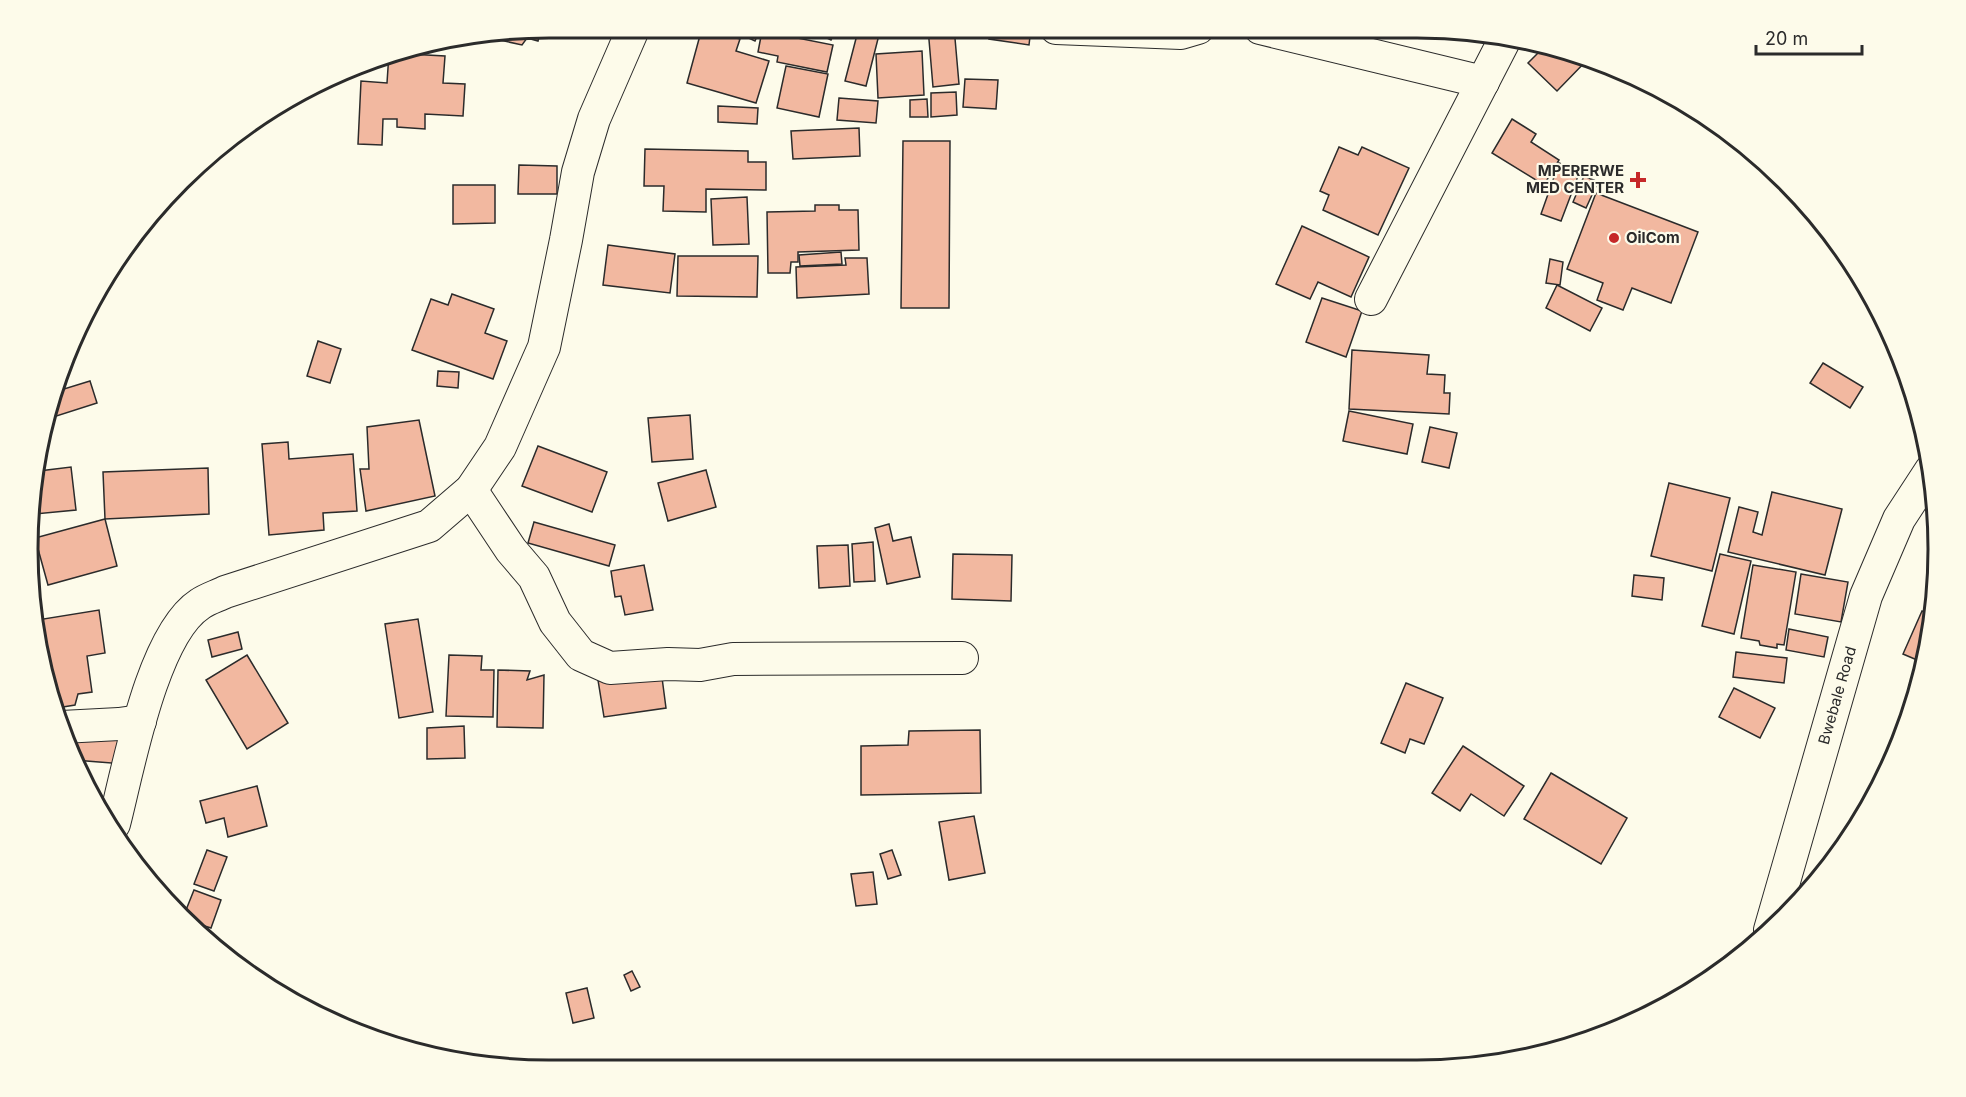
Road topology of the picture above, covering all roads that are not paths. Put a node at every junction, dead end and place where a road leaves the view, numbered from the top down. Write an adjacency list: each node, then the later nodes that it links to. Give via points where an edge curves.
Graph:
1 (629, 38): 7 (street, via 594,119 578,172 544,347 500,447)
2 (1301, 38): 4 (street)
3 (1502, 45): 4 (street)
4 (1484, 82): 5 (street)
5 (1371, 299)
6 (1924, 481): 12 (street, Bwebale Road, via 1899,519 1866,596)
7 (471, 490): 8 (street, via 511,550 534,576 555,622 581,655 610,668 700,665 732,659); 9 (street, via 429,526 225,592 198,605 160,657)
8 (962, 658)
9 (140, 721): 10 (street); 11 (street)
10 (70, 727)
11 (115, 819)
12 (1775, 914)

